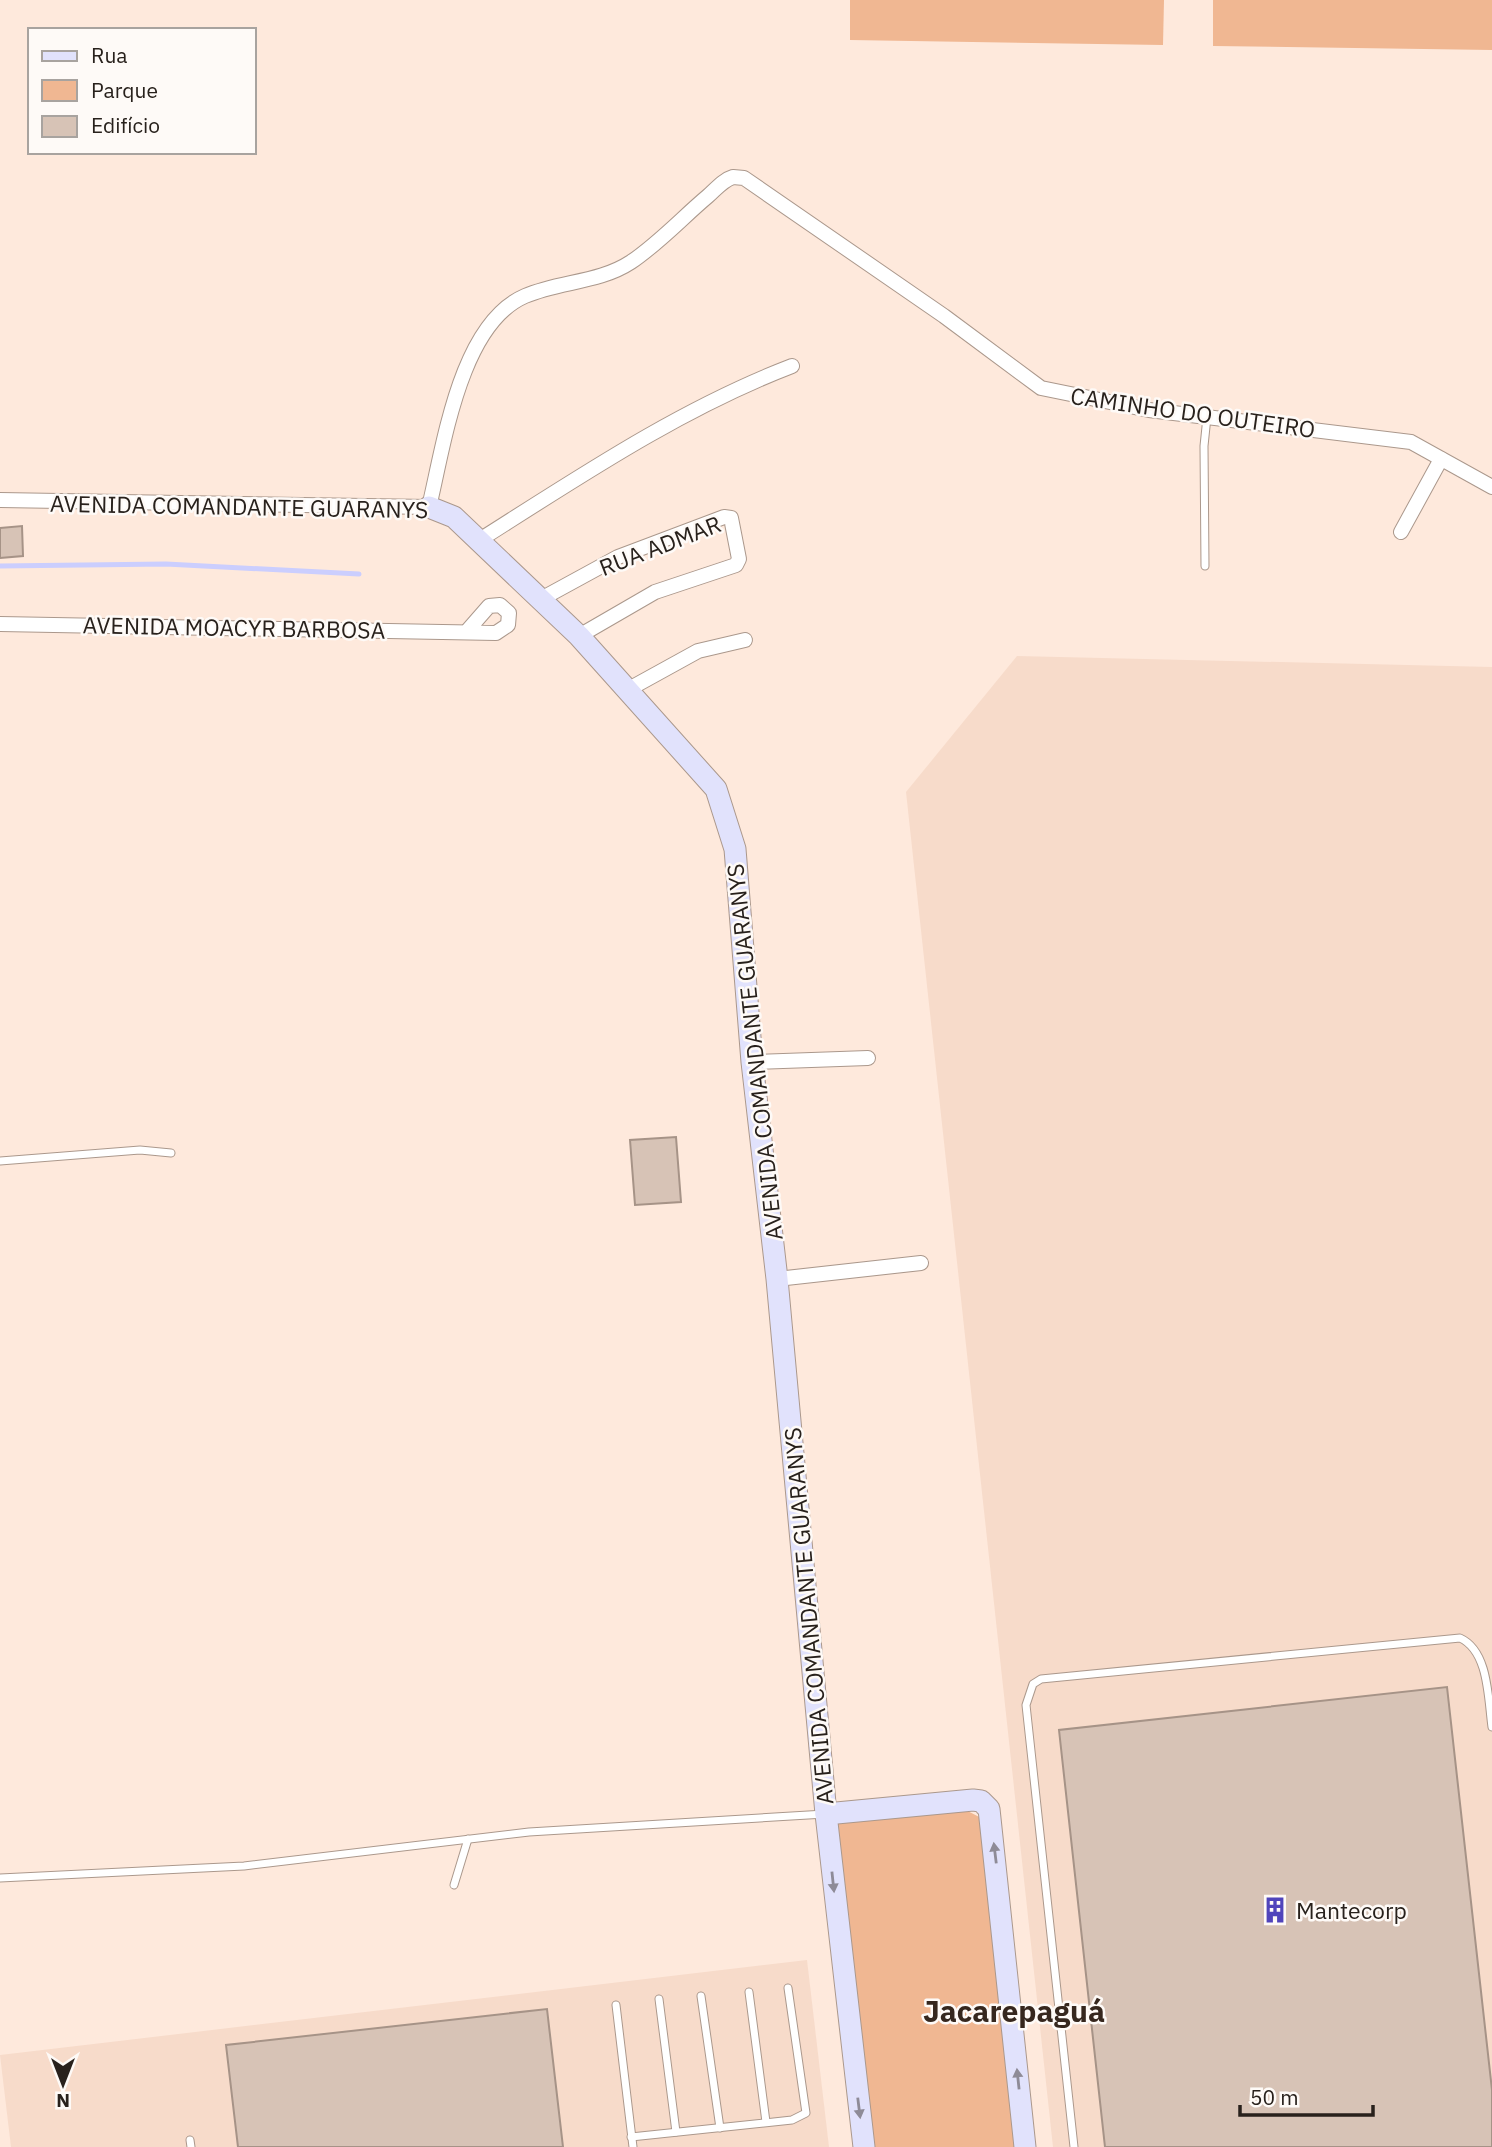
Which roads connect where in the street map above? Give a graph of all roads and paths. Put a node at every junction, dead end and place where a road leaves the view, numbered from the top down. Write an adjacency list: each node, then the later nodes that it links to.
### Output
1 (792, 366): 8 (street)
2 (1207, 416): 3 (street, CAMINHO DO OUTEIRO); 6 (street, CAMINHO DO OUTEIRO); 9 (lane)
3 (1441, 459): 4 (street, CAMINHO DO OUTEIRO); 7 (street)
4 (1492, 487)
5 (0, 500): 6 (street, AVENIDA COMANDANTE GUARANYS)
6 (429, 507): 8 (street, AVENIDA COMANDANTE GUARANYS)
7 (1401, 532)
8 (478, 541): 10 (street, AVENIDA COMANDANTE GUARANYS)
9 (1205, 566)
10 (541, 599): 13 (street, AVENIDA COMANDANTE GUARANYS); 13 (street, RUA ADMAR)
11 (0, 624): 12 (street, AVENIDA MOACYR BARBOSA)
12 (468, 630)
13 (579, 636): 15 (street, AVENIDA COMANDANTE GUARANYS)
14 (745, 640): 15 (street)
15 (629, 690): 17 (street, AVENIDA COMANDANTE GUARANYS)
16 (867, 1058): 17 (street)
17 (752, 1062): 21 (street, AVENIDA COMANDANTE GUARANYS)
18 (171, 1153): 19 (lane)
19 (0, 1161)
20 (921, 1264): 21 (street)
21 (777, 1279): 24 (street, AVENIDA COMANDANTE GUARANYS)
22 (1489, 1678): 23 (lane); 40 (lane)
23 (1492, 1727)
24 (826, 1814): 25 (lane); 38 (street, AVENIDA COMANDANTE GUARANYS, one-way to 38); 39 (street, one-way to 24)
25 (468, 1839): 26 (lane); 27 (lane)
26 (0, 1878)
27 (454, 1885)
28 (789, 1988): 33 (lane)
29 (749, 1992): 33 (lane)
30 (701, 1996): 34 (lane)
31 (659, 1999): 35 (lane)
32 (616, 2005): 36 (lane)
33 (766, 2122): 34 (lane)
34 (720, 2128): 35 (lane)
35 (676, 2132): 36 (lane)
36 (631, 2137): 37 (lane)
37 (632, 2147)
38 (864, 2147)
39 (1025, 2147)
40 (1074, 2147)

